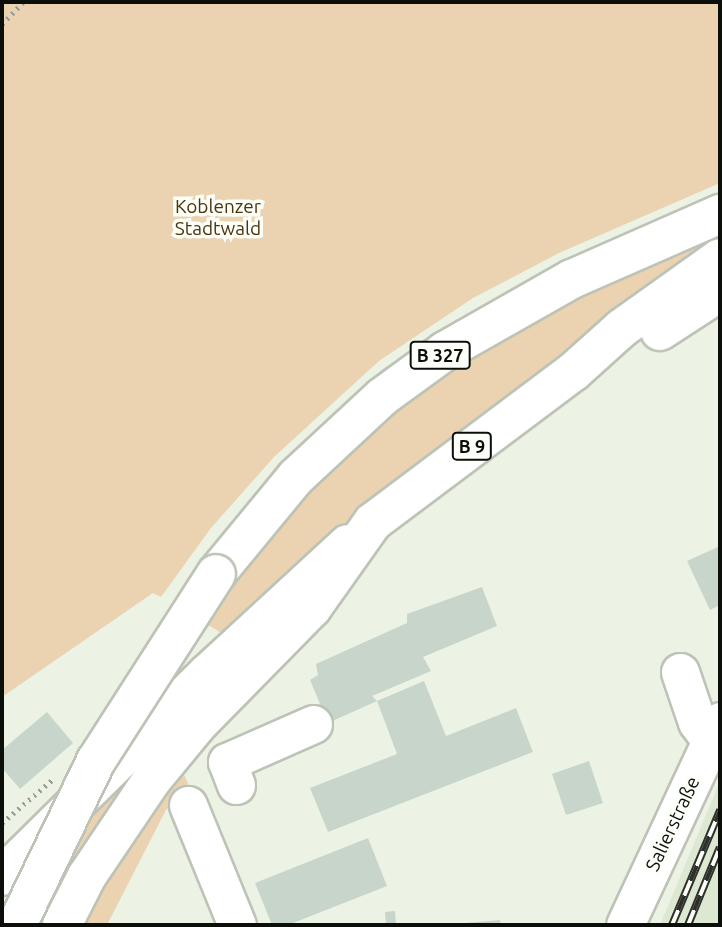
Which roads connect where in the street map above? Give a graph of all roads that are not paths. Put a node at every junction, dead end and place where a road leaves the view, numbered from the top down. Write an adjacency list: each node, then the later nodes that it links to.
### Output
1 (720, 214): 12 (main road, B 327, bridge)
2 (720, 258): 4 (main road, B 9)
3 (720, 292): 4 (main road, B 9)
4 (573, 372): 5 (main road, B 9)
5 (373, 522): 11 (main road, B 9); 13 (main road)
6 (680, 672): 8 (street)
7 (313, 724): 9 (street)
8 (716, 731): 15 (street, Salierstraße)
9 (236, 785)
10 (188, 805): 14 (street)
11 (2, 876)
12 (17, 925)
13 (62, 925)
14 (237, 925)
15 (625, 925)

